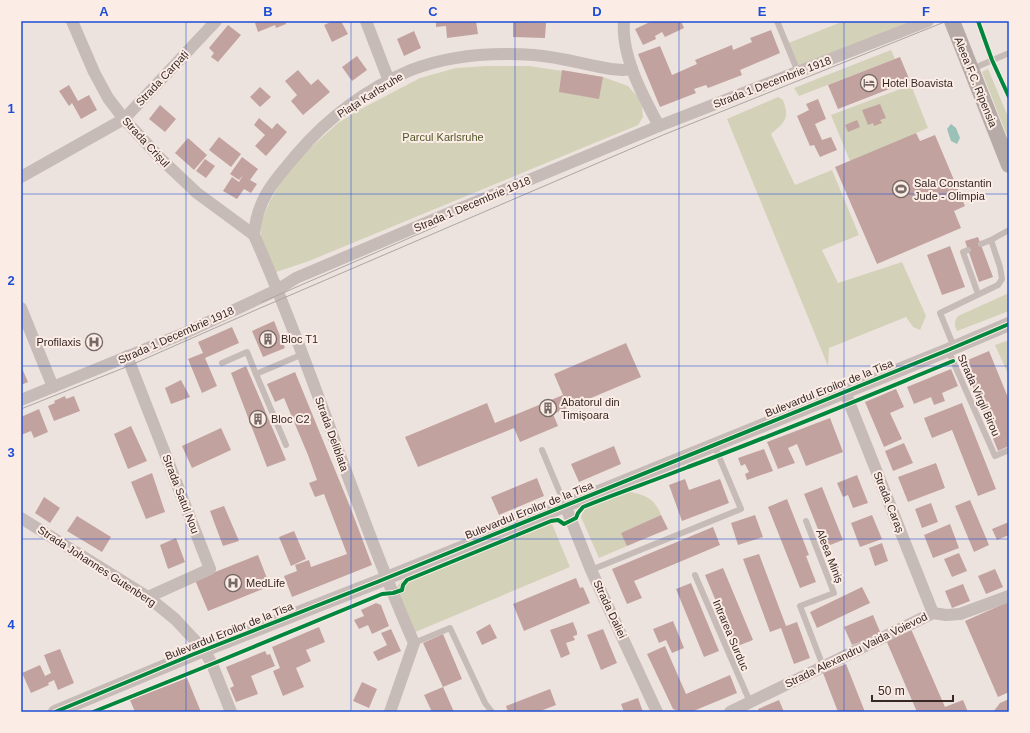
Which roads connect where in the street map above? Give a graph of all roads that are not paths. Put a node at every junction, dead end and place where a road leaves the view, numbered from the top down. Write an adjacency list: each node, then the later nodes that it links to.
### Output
1 (72, 21): 13 (street, Strada Crișul)
2 (216, 21): 13 (street, Strada Carpați)
3 (366, 21): 12 (street)
4 (777, 21): 11 (lane)
5 (928, 21): 11 (street, Strada 1 Decembrie 1918)
6 (952, 21): 10 (main road, Aleea F.C. Ripensia)
7 (626, 22): 9 (street)
8 (1009, 53): 10 (lane)
9 (632, 69): 12 (street, Piața Karlsruhe); 14 (street)
10 (971, 70): 15 (main road, Aleea F.C. Ripensia)
11 (798, 72): 14 (street, Strada 1 Decembrie 1918)
12 (389, 81): 18 (street, Piața Karlsruhe)
13 (124, 119): 16 (street, Strada Carpați); 18 (street, Strada Crișul)
14 (659, 126): 22 (street, Strada 1 Decembrie 1918)
15 (1009, 165)
16 (21, 177)
17 (1009, 230): 19 (lane)
18 (254, 235): 22 (street)
19 (991, 240): 20 (lane); 23 (lane)
20 (980, 244)
21 (968, 250): 23 (lane)
22 (276, 290): 27 (street, Strada Deliblata); 28 (street, Strada 1 Decembrie 1918)
23 (978, 294): 26 (lane)
24 (21, 308): 31 (street)
25 (1009, 324): 26 (street, Bulevardul Eroilor de la Tisa)
26 (951, 349): 32 (street, Bulevardul Eroilor de la Tisa); 37 (lane, Strada Virgil Birou)
27 (303, 354): 30 (lane); 43 (street, Strada Deliblata)
28 (128, 356): 31 (street, Strada 1 Decembrie 1918); 44 (street, Strada Satul Nou)
29 (222, 363): 30 (lane)
30 (256, 374): 34 (lane)
31 (53, 387): 33 (street, Strada 1 Decembrie 1918)
32 (845, 392): 35 (street, Bulevardul Eroilor de la Tisa); 46 (street, Strada Caraș)
33 (21, 400)
34 (286, 444)
35 (714, 445): 38 (street, Bulevardul Eroilor de la Tisa); 41 (lane)
36 (542, 450): 38 (lane)
37 (1009, 450)
38 (565, 505): 41 (street, Strada Daliei); 43 (street, Bulevardul Eroilor de la Tisa)
39 (21, 518): 44 (street, Strada Johannes Gutenberg)
40 (806, 521): 49 (lane, Aleea Miniș)
41 (592, 570): 55 (street, Strada Daliei)
42 (695, 576): 50 (lane, Intrarea Surduc)
43 (386, 578): 47 (street, Strada Deliblata); 48 (street, Bulevardul Eroilor de la Tisa)
44 (148, 596): 48 (street, Strada Johannes Gutenberg)
45 (1009, 596): 46 (street, Strada Alexandru Vaida Voievod)
46 (933, 613): 49 (street, Strada Alexandru Vaida Voievod)
47 (414, 643): 53 (street); 54 (lane)
48 (204, 650): 51 (street, Bulevardul Eroilor de la Tisa); 52 (street, Strada Johannes Gutenberg)
49 (823, 666): 50 (street, Strada Alexandru Vaida Voievod)
50 (750, 702): 56 (street, Strada Alexandru Vaida Voievod)
51 (55, 712)
52 (231, 712)
53 (390, 712)
54 (492, 712)
55 (657, 712)
56 (730, 712)

